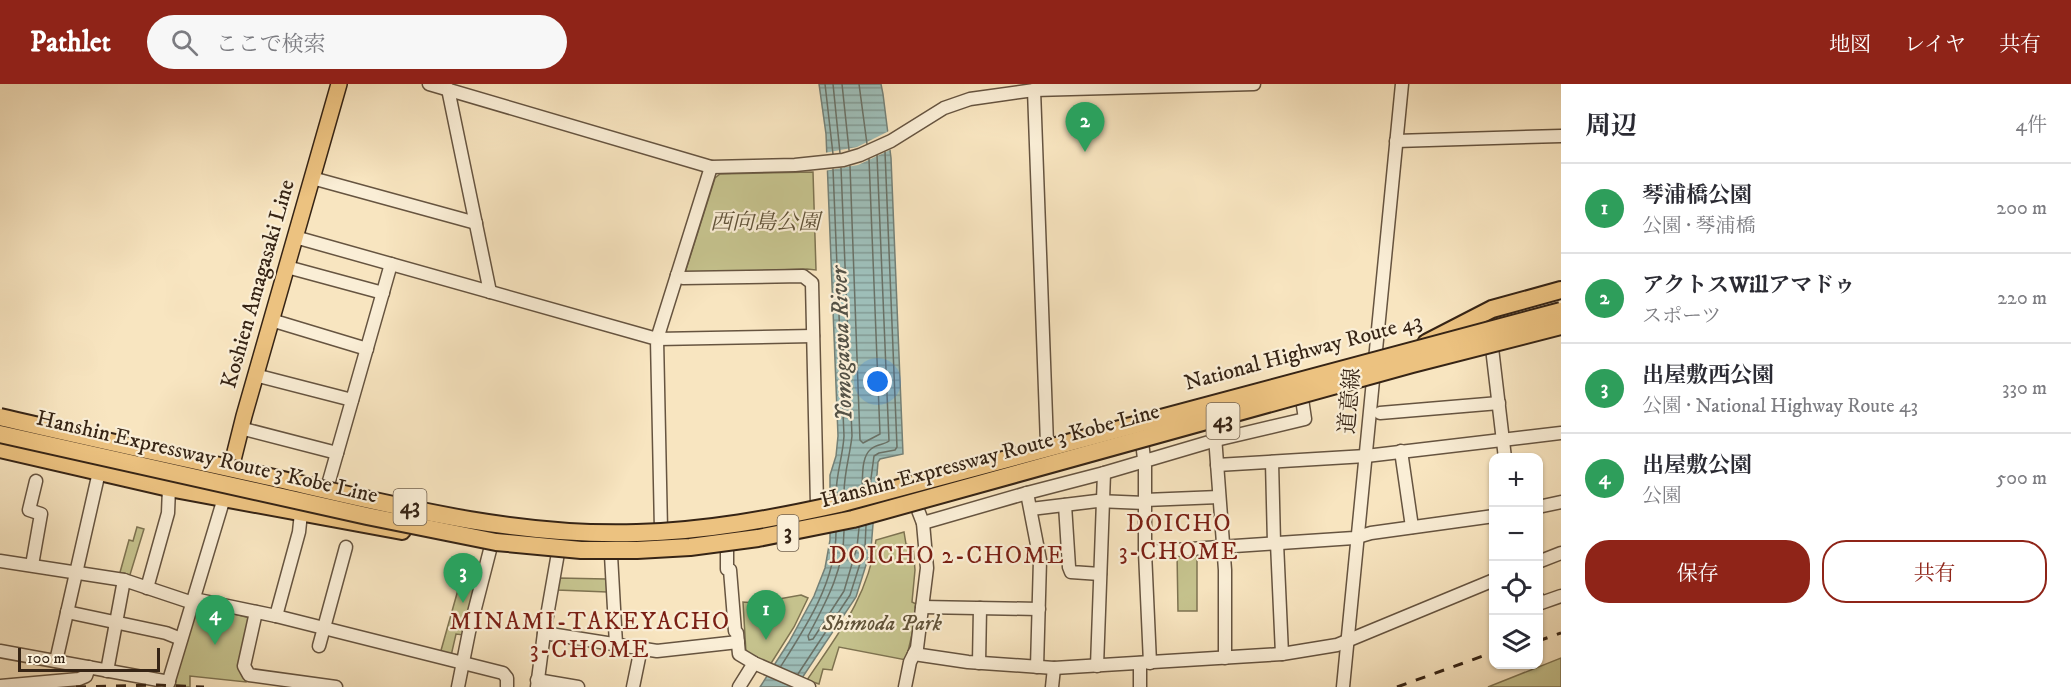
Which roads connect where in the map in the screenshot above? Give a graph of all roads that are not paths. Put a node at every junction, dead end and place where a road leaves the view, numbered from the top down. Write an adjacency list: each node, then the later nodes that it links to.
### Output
1 (339, 84): 10 (main road, Koshien Amagasaki Line)
2 (429, 84): 5 (street)
3 (1254, 84): 6 (street)
4 (1402, 84): 8 (street, 道意線)
5 (448, 89): 9 (street); 11 (street)
6 (1034, 90): 9 (street); 42 (street)
7 (1561, 136): 8 (street)
8 (1396, 141): 29 (street, 道意線)
9 (711, 167): 15 (street)
10 (312, 178): 11 (street); 12 (main road, Koshien Amagasaki Line)
11 (476, 223): 18 (street)
12 (295, 237): 13 (street); 14 (main road, Koshien Amagasaki Line)
13 (391, 264): 17 (street); 18 (street)
14 (286, 267): 17 (street); 22 (main road, Koshien Amagasaki Line)
15 (677, 275): 24 (street); 25 (street)
16 (1561, 280): 20 (highway)
17 (383, 292): 28 (street)
18 (490, 292): 25 (street)
19 (1554, 292): 20 (highway)
20 (1492, 309): 26 (highway)
21 (1561, 309): 26 (highway, National Highway Route 43 / 43); 35 (highway, Hanshin Expressway Route 3 Kobe Line / 3, bridge)
22 (271, 320): 28 (street); 30 (main road, Koshien Amagasaki Line)
23 (1561, 328): 27 (highway, National Highway Route 43 / 43); 39 (highway, Hanshin Expressway Route 3 Kobe Line / 3, bridge)
24 (813, 336): 25 (street); 63 (street)
25 (657, 339): 72 (street)
26 (1426, 342): 29 (highway, National Highway Route 43 / 43)
27 (1492, 348): 31 (highway, National Highway Route 43 / 43); 33 (street)
28 (367, 349): 32 (street)
29 (1375, 356): 31 (street, 道意線); 42 (highway, National Highway Route 43 / 43)
30 (255, 375): 32 (street); 36 (main road, Koshien Amagasaki Line)
31 (1374, 380): 37 (highway, National Highway Route 43 / 43); 47 (street, 道意線)
32 (352, 400): 45 (street)
33 (1499, 402): 34 (street); 40 (street)
34 (1380, 413)
35 (0, 416): 51 (highway, National Highway Route 43 / 43)
36 (240, 428): 45 (street); 51 (main road, Koshien Amagasaki Line)
37 (1215, 432): 41 (highway, National Highway Route 43 / 43); 48 (street); 50 (street)
38 (1561, 433): 40 (street)
39 (0, 434)
40 (1503, 439): 44 (street); 46 (street)
41 (1142, 442): 48 (street); 64 (highway, National Highway Route 43 / 43)
42 (1047, 444): 63 (highway, National Highway Route 43 / 43)
43 (0, 449): 52 (highway, National Highway Route 43 / 43)
44 (1401, 451): 47 (street); 71 (street)
45 (337, 453): 56 (street)
46 (1504, 453)
47 (1366, 456): 49 (street); 73 (street, 道意線)
48 (1144, 461): 53 (street); 60 (street)
49 (1272, 462): 50 (street); 74 (street)
50 (1218, 465): 58 (street)
51 (231, 467): 56 (highway, National Highway Route 43 / 43); 59 (main road, Koshien Amagasaki Line)
52 (99, 472): 55 (highway, National Highway Route 43 / 43); 86 (street)
53 (1104, 473): 57 (street); 62 (street)
54 (36, 481): 85 (street)
55 (170, 488): 59 (highway, National Highway Route 43 / 43); 90 (street)
56 (327, 488): 72 (highway, National Highway Route 43 / 43)
57 (1027, 493): 67 (street); 70 (street)
58 (1219, 497): 60 (street); 76 (street)
59 (224, 498): 68 (highway, National Highway Route 43 / 43); 92 (street)
60 (1145, 501): 62 (street); 79 (street)
61 (1561, 502): 66 (street)
62 (1103, 503): 65 (street); 87 (street)
63 (821, 504): 72 (highway, National Highway Route 43 / 43)
64 (916, 505): 70 (street); 78 (highway, National Highway Route 43 / 43, bridge)
65 (1065, 505): 67 (street); 87 (street)
66 (1543, 506)
67 (1031, 509): 96 (street)
68 (301, 513): 75 (highway, National Highway Route 43 / 43); 99 (street)
69 (1489, 517): 71 (street)
70 (923, 523): 94 (street)
71 (1412, 527): 73 (street)
72 (661, 530)
73 (1358, 535): 74 (street); 104 (street, 道意線)
74 (1276, 543): 76 (street); 111 (street)
75 (491, 546): 80 (highway, National Highway Route 43 / 43); 114 (street)
76 (1223, 546): 79 (street); 112 (street)
77 (346, 547): 101 (street)
78 (727, 548): 82 (highway, National Highway Route 43 / 43); 105 (street)
79 (1145, 552): 117 (street)
80 (558, 553): 82 (highway, National Highway Route 43 / 43); 102 (street)
81 (1561, 554): 84 (street)
82 (611, 555): 106 (street)
83 (0, 561): 85 (street)
84 (1542, 561)
85 (32, 565): 86 (street)
86 (75, 573): 88 (street); 97 (street)
87 (1100, 574): 118 (street)
88 (124, 580): 90 (street); 100 (street)
89 (1489, 582): 104 (street)
90 (147, 588): 92 (street)
91 (1561, 596): 93 (street)
92 (193, 601): 98 (street); 103 (street)
93 (1543, 602)
94 (922, 607): 95 (street); 110 (street)
95 (980, 608): 96 (street); 116 (street)
96 (1039, 609): 119 (street)
97 (67, 612): 100 (street); 113 (street)
98 (256, 612): 99 (street); 127 (street)
99 (276, 616): 101 (street)
100 (116, 622): 103 (street); 122 (street)
101 (325, 629): 107 (street); 114 (street)
102 (544, 633): 106 (street); 123 (street)
103 (181, 639): 124 (street)
104 (1347, 641): 111 (street); 136 (street, 道意線)
105 (738, 642): 108 (street); 115 (street)
106 (616, 644): 108 (street)
107 (319, 646)
108 (642, 648): 131 (street)
109 (0, 651): 113 (street)
110 (914, 654): 116 (street); 133 (street)
111 (1282, 654): 112 (street)
112 (1225, 658): 117 (street)
113 (56, 661): 120 (street)
114 (463, 663): 128 (street); 129 (street)
115 (754, 663): 125 (street); 132 (street)
116 (979, 663): 119 (street)
117 (1145, 663): 118 (street); 135 (street)
118 (1097, 666): 121 (street)
119 (1037, 667): 121 (street)
120 (89, 668): 122 (street); 126 (street)
121 (1054, 668): 134 (street)
122 (107, 671): 124 (street)
123 (537, 683): 130 (street)
124 (168, 684)
125 (805, 685)
126 (0, 686)
127 (336, 687)
128 (458, 687)
129 (507, 687)
130 (578, 687)
131 (633, 687)
132 (739, 687)
133 (905, 687)
134 (1052, 687)
135 (1140, 687)
136 (1343, 687)

